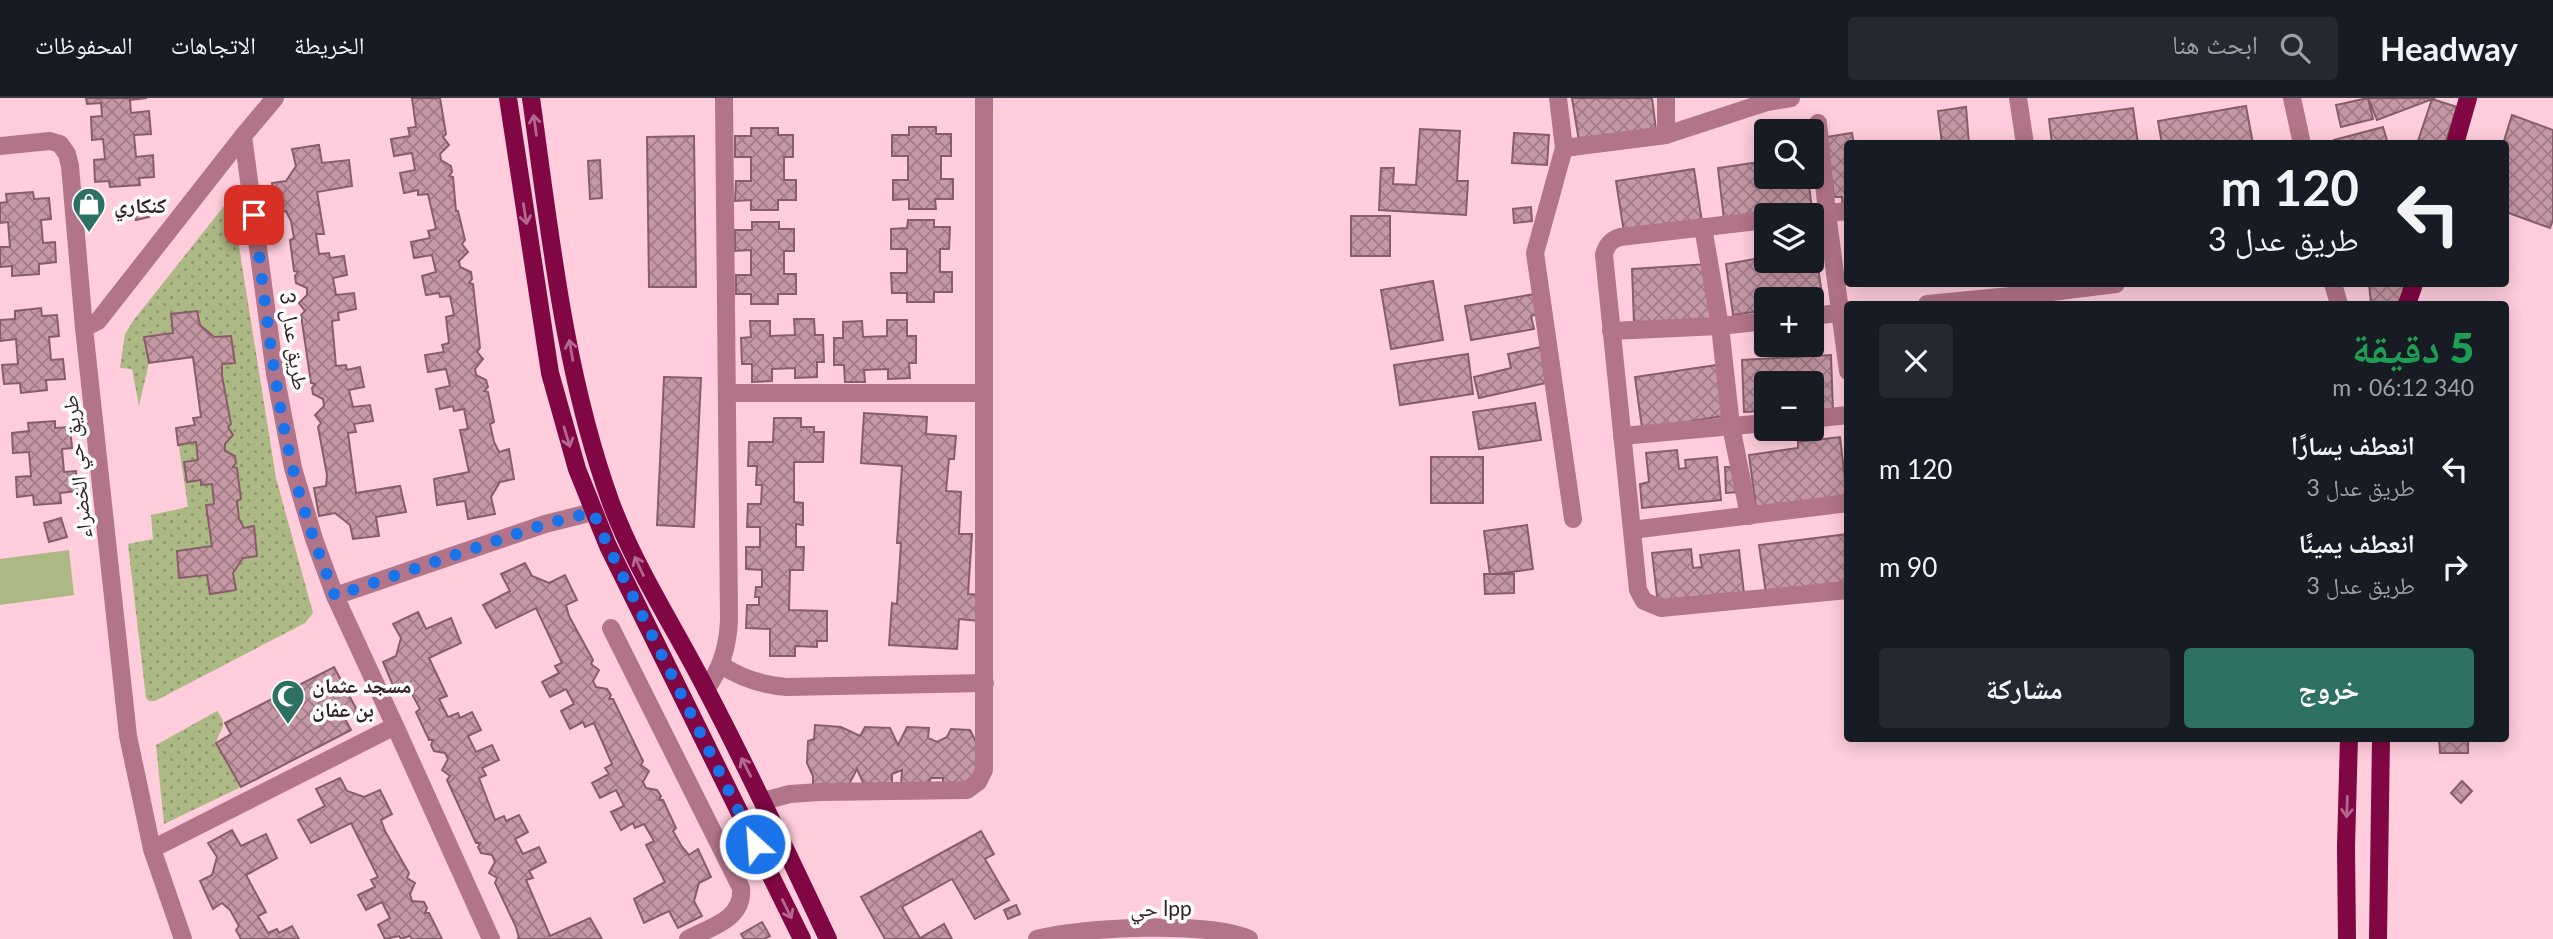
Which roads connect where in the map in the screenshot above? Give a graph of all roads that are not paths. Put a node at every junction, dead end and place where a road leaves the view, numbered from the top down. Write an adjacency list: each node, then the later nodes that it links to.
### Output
1 (275, 98): 14 (street)
2 (508, 98): 43 (main road, one-way to 43)
3 (531, 98): 52 (main road, one-way to 3)
4 (724, 98): 35 (street)
5 (984, 98): 36 (street)
6 (1558, 98): 19 (street)
7 (1666, 98): 13 (street)
8 (1791, 98): 12 (street)
9 (2018, 98): 15 (street)
10 (2292, 98): 16 (street)
11 (2468, 98): 17 (main road)
12 (1767, 100): 13 (street)
13 (1666, 135): 19 (street)
14 (243, 136): 33 (street); 48 (street, طريق عدل 3)
15 (2024, 140)
16 (2301, 140)
17 (2456, 140)
18 (0, 146): 33 (street, طريق حي الخضراء)
19 (1564, 148): 45 (street)
20 (1824, 183): 23 (street)
21 (1844, 211): 23 (street)
22 (1824, 213): 23 (street)
23 (1827, 213): 29 (street)
24 (1754, 221): 25 (street)
25 (1703, 227): 32 (street); 34 (street)
26 (2095, 287): 27 (street)
27 (2052, 293): 28 (street)
28 (1961, 301)
29 (1844, 312): 30 (street)
30 (1824, 314)
31 (1754, 322): 32 (street)
32 (1720, 326): 34 (street); 40 (street)
33 (84, 328): 57 (street, طريق حي الخضراء)
34 (1611, 331): 41 (street)
35 (728, 393): 36 (street); 50 (street)
36 (984, 393): 51 (street)
37 (1844, 415): 38 (street)
38 (1824, 418)
39 (1754, 424): 40 (street)
40 (1731, 426): 41 (street); 44 (street)
41 (1622, 436): 46 (street)
42 (1844, 504): 44 (street)
43 (593, 512): 48 (street); 62 (main road, one-way to 62)
44 (1749, 516): 46 (street)
45 (1573, 519)
46 (1632, 530): 47 (street)
47 (1844, 590)
48 (335, 596): 53 (street, طريق عدل 3)
49 (611, 628): 61 (street)
50 (720, 665): 51 (street); 52 (street)
51 (985, 683): 56 (street)
52 (706, 689): 56 (main road, one-way to 52)
53 (395, 726): 57 (street); 60 (street)
54 (2349, 742): 66 (main road, one-way to 66)
55 (2381, 742): 67 (main road)
56 (763, 801): 63 (main road)
57 (152, 849): 59 (street, طريق حي الخضراء)
58 (1073, 935): 64 (street, حي lpp); 65 (street, حي lpp)
59 (183, 939)
60 (491, 939)
61 (688, 939)
62 (802, 939)
63 (828, 939)
64 (1037, 939)
65 (1249, 939)
66 (2347, 939)
67 (2378, 939)

